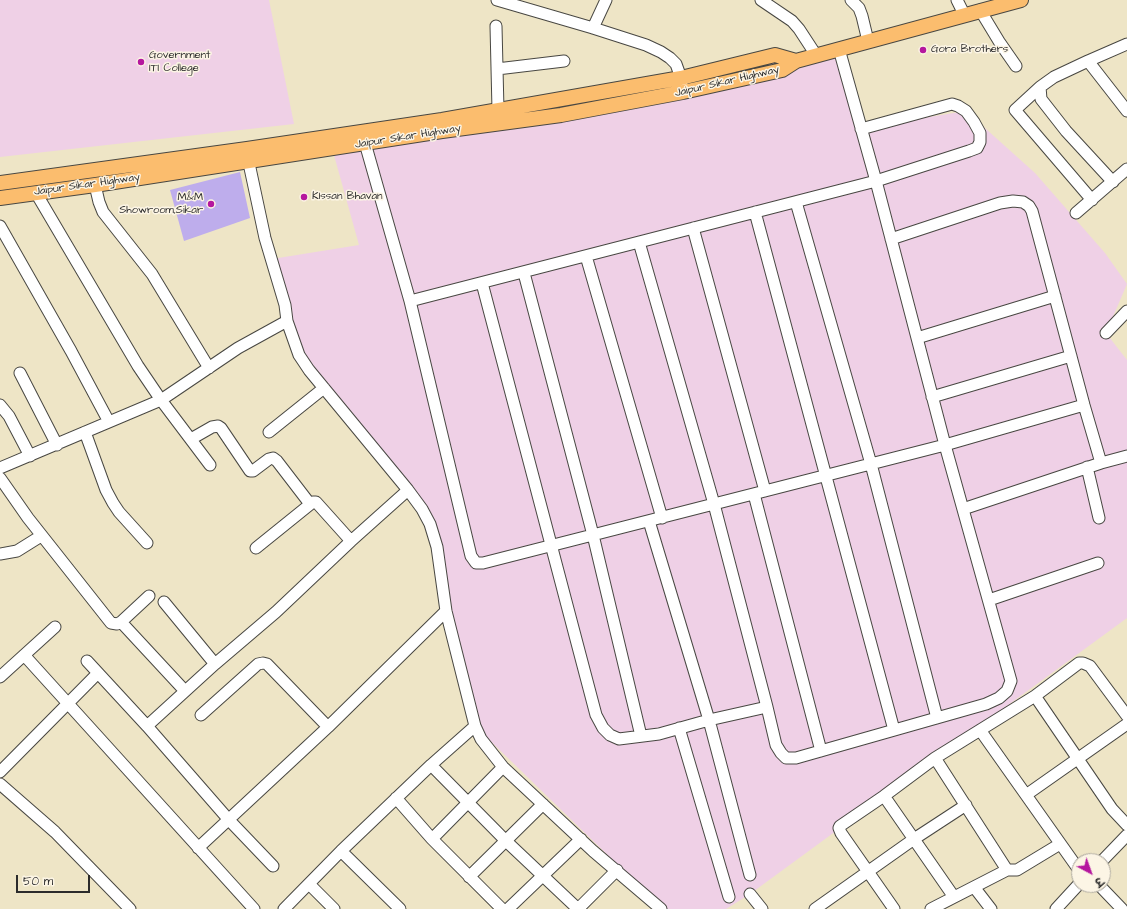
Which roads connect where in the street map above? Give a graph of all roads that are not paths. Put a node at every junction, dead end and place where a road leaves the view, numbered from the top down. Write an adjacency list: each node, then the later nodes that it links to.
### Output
1 (497, 0): 7 (street)
2 (606, 0): 11 (street)
3 (761, 0): 15 (street)
4 (851, 0): 12 (street)
5 (957, 0): 9 (street)
6 (1021, 0): 8 (main road)
7 (530, 5): 11 (street)
8 (980, 10): 9 (main road); 18 (street)
9 (964, 14): 12 (main road)
10 (496, 26): 19 (street)
11 (593, 28): 20 (street)
12 (868, 41): 14 (main road)
13 (1127, 44): 17 (street)
14 (839, 49): 15 (main road); 24 (street)
15 (816, 55): 20 (main road, Jaipur Sikar Highway)
16 (564, 61): 19 (street)
17 (1088, 61): 21 (street); 23 (street)
18 (1016, 66)
19 (497, 69): 22 (street)
20 (682, 85): 22 (main road, Jaipur Sikar Highway); 25 (main road, Jaipur Sikar Highway)
21 (1040, 87): 29 (street); 34 (street)
22 (498, 110): 25 (main road, Jaipur Sikar Highway)
23 (1127, 111)
24 (861, 128): 28 (street); 28 (street)
25 (365, 137): 26 (main road, Jaipur Sikar Highway); 46 (street)
26 (248, 155): 30 (main road, Jaipur Sikar Highway); 31 (main road, Jaipur Sikar Highway); 48 (street)
27 (1127, 169): 29 (street)
28 (876, 181): 35 (street); 40 (street)
29 (1113, 182): 34 (street)
30 (0, 183)
31 (95, 185): 32 (main road, Jaipur Sikar Highway); 52 (street)
32 (36, 193): 33 (main road, Jaipur Sikar Highway); 56 (street)
33 (0, 198)
34 (1092, 200): 37 (street)
35 (796, 202): 36 (street); 68 (street)
36 (755, 212): 39 (street); 72 (street)
37 (1076, 213)
38 (0, 226): 59 (street)
39 (693, 228): 41 (street); 75 (street)
40 (891, 239): 45 (street); 50 (street)
41 (640, 242): 42 (street); 78 (street)
42 (586, 256): 43 (street); 80 (street)
43 (524, 272): 44 (street); 83 (street)
44 (482, 283): 46 (street); 87 (street)
45 (1055, 296): 50 (street); 51 (street)
46 (410, 301): 87 (street)
47 (1126, 315): 49 (street)
48 (287, 321): 52 (street); 54 (street)
49 (1106, 333)
50 (917, 338): 55 (street)
51 (1071, 356): 55 (street); 58 (street)
52 (208, 368): 56 (street)
53 (20, 373): 63 (street)
54 (324, 388): 61 (street); 74 (street)
55 (932, 397): 64 (street)
56 (161, 400): 59 (street); 62 (street)
57 (0, 405): 65 (street)
58 (1084, 405): 64 (street); 67 (street)
59 (108, 422): 60 (street)
60 (85, 432): 63 (street); 86 (street)
61 (269, 432)
62 (190, 440): 69 (street); 77 (street)
63 (57, 445): 65 (street)
64 (945, 445): 68 (street); 79 (street)
65 (30, 456): 71 (street)
66 (1127, 456): 67 (street)
67 (1101, 462): 70 (street)
68 (871, 464): 72 (street); 108 (street)
69 (210, 465)
70 (1087, 467): 79 (street); 81 (street)
71 (0, 468)
72 (825, 476): 75 (street); 115 (street)
73 (0, 478): 84 (street)
74 (408, 490): 85 (street); 94 (street)
75 (765, 491): 76 (street)
76 (754, 494): 78 (street); 118 (street)
77 (310, 504): 85 (street); 88 (street)
78 (714, 504): 80 (street); 105 (street)
79 (963, 509): 92 (street)
80 (662, 518): 82 (street)
81 (1099, 518)
82 (649, 521): 83 (street); 109 (street)
83 (593, 535): 87 (street); 117 (street)
84 (41, 536): 89 (street); 95 (street)
85 (351, 541): 99 (street)
86 (147, 543)
87 (551, 546): 117 (street)
88 (256, 548)
89 (0, 554)
90 (1098, 563): 92 (street)
91 (149, 596): 95 (street)
92 (989, 600): 108 (street)
93 (164, 602): 99 (street)
94 (446, 611): 112 (street); 113 (street)
95 (121, 622): 102 (street)
96 (55, 628): 97 (street)
97 (24, 655): 101 (street); 104 (street)
98 (86, 661): 100 (street)
99 (215, 664): 102 (street)
100 (98, 673): 104 (street); 111 (street)
101 (0, 677)
102 (185, 691): 111 (street)
103 (1035, 696): 107 (street); 116 (street); 120 (street)
104 (68, 703): 123 (street); 139 (street)
105 (768, 707): 109 (street); 118 (street)
106 (201, 715): 113 (street)
107 (1127, 716)
108 (937, 718): 115 (street)
109 (709, 720): 114 (street); 147 (street)
110 (1127, 724): 120 (street)
111 (147, 726): 131 (street)
112 (475, 726): 121 (street); 122 (street)
113 (328, 727): 131 (street)
114 (679, 728): 117 (street); 155 (street)
115 (894, 730): 118 (street)
116 (980, 730): 119 (street); 125 (street)
117 (641, 736)
118 (821, 751)
119 (935, 758): 126 (street); 130 (street)
120 (1079, 759): 125 (street); 132 (street)
121 (431, 765): 127 (street); 128 (street)
122 (503, 767): 128 (street); 129 (street)
123 (0, 772)
124 (0, 784): 159 (street)
125 (1026, 795): 138 (street)
126 (884, 796): 134 (street); 146 (street)
127 (396, 798): 135 (street); 140 (street)
128 (468, 803): 135 (street); 137 (street)
129 (543, 804): 133 (street); 137 (street)
130 (966, 805): 134 (street); 145 (street)
131 (229, 820): 139 (street); 143 (street)
132 (1127, 825)
133 (581, 839): 144 (street); 148 (street)
134 (914, 839): 146 (street); 156 (street)
135 (432, 840): 149 (street)
136 (1125, 840): 141 (street)
137 (506, 841): 148 (street); 149 (street)
138 (1060, 844): 142 (street); 145 (street)
139 (198, 848): 160 (street)
140 (340, 851): 150 (street); 157 (street)
141 (1111, 853)
142 (1071, 859)
143 (273, 866)
144 (617, 870): 158 (street); 165 (street)
145 (1007, 870): 151 (street)
146 (868, 871): 167 (street); 168 (street)
147 (750, 875)
148 (543, 876): 164 (street); 165 (street)
149 (469, 877): 163 (street)
150 (308, 884): 161 (street); 162 (street)
151 (974, 886): 156 (street); 170 (street)
152 (1071, 893): 171 (street)
153 (1107, 893): 172 (street)
154 (750, 894): 166 (street)
155 (729, 897)
156 (954, 897): 169 (street)
157 (396, 908)
158 (658, 908)
159 (130, 909)
160 (254, 909)
161 (284, 909)
162 (334, 909)
163 (502, 909)
164 (508, 909)
165 (578, 909)
166 (762, 909)
167 (815, 909)
168 (894, 909)
169 (931, 909)
170 (991, 909)
171 (1056, 909)
172 (1122, 909)

